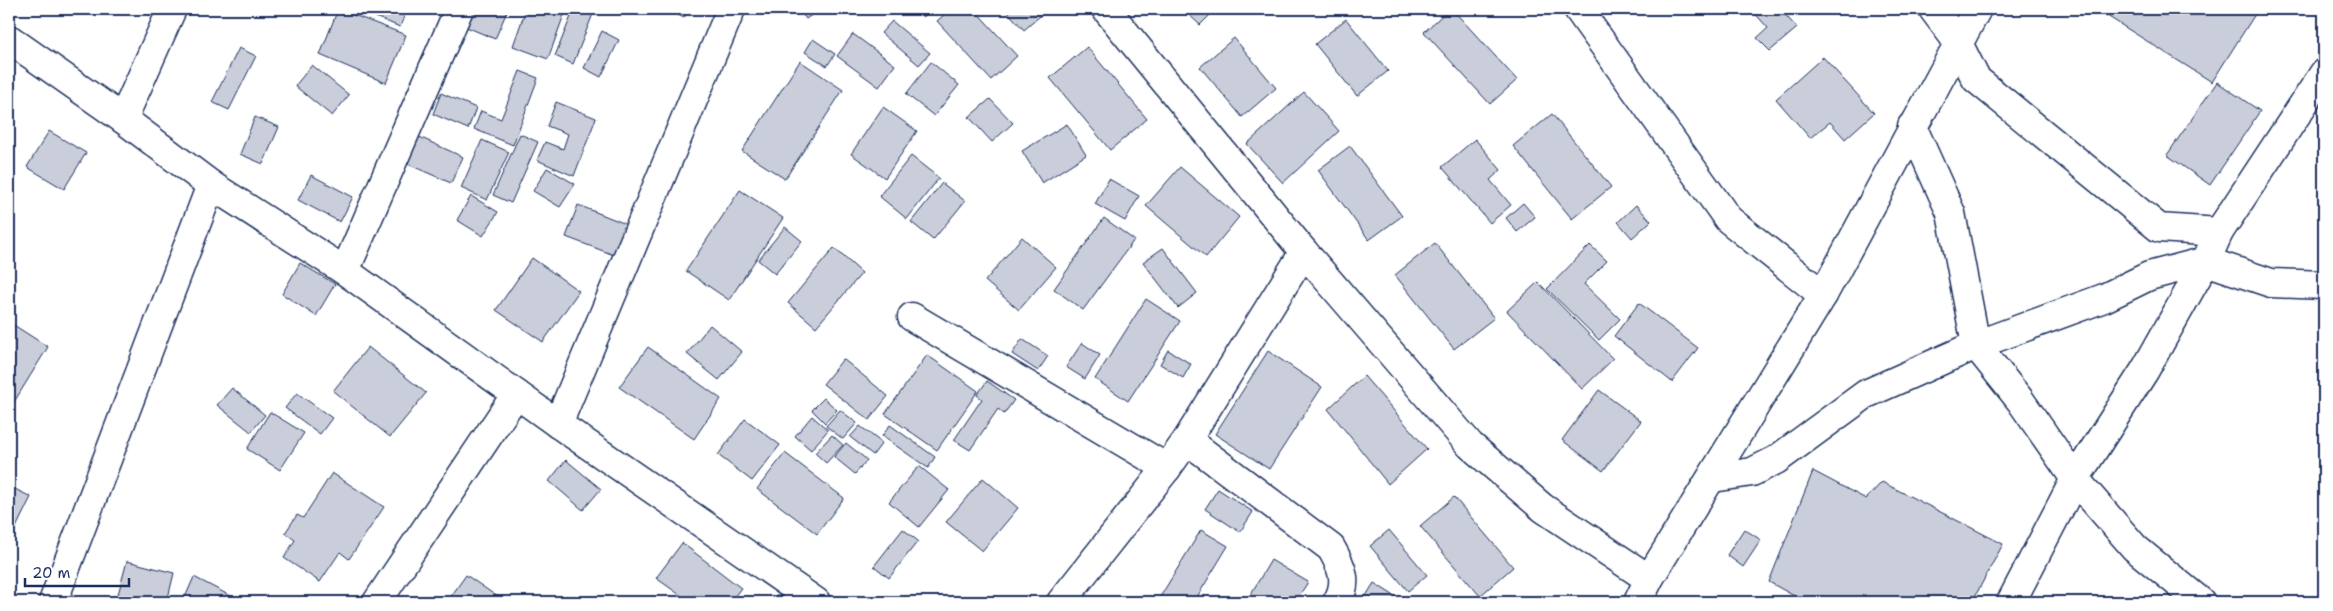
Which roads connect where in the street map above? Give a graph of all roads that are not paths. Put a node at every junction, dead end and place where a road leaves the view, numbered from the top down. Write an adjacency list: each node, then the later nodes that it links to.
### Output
1 (172, 9): 11 (street)
2 (459, 9): 17 (street)
3 (731, 9): 23 (street)
4 (1106, 9): 15 (street)
5 (1578, 9): 19 (street)
6 (1933, 9): 9 (street)
7 (1977, 9): 9 (street)
8 (9, 39): 11 (street)
9 (1958, 41): 12 (street); 14 (street)
10 (2324, 73): 14 (street)
11 (123, 119): 13 (street)
12 (1912, 126): 19 (street); 21 (street)
13 (212, 186): 17 (street); 29 (street)
14 (2218, 232): 16 (street)
15 (1304, 252): 24 (street); 28 (street)
16 (2206, 261): 18 (street); 21 (street); 27 (street)
17 (345, 271): 22 (street)
18 (2324, 285)
19 (1823, 295): 26 (street)
20 (912, 317): 25 (street)
21 (1976, 345): 26 (street); 27 (street)
22 (516, 394): 23 (street); 30 (street)
23 (558, 424): 31 (street)
24 (1187, 440): 25 (street); 33 (street)
25 (1167, 468): 32 (street)
26 (1713, 478): 28 (street)
27 (2075, 479): 34 (street); 35 (street)
28 (1644, 591)
29 (53, 602)
30 (377, 602)
31 (816, 602)
32 (1061, 602)
33 (1338, 602)
34 (2011, 602)
35 (2201, 602)

